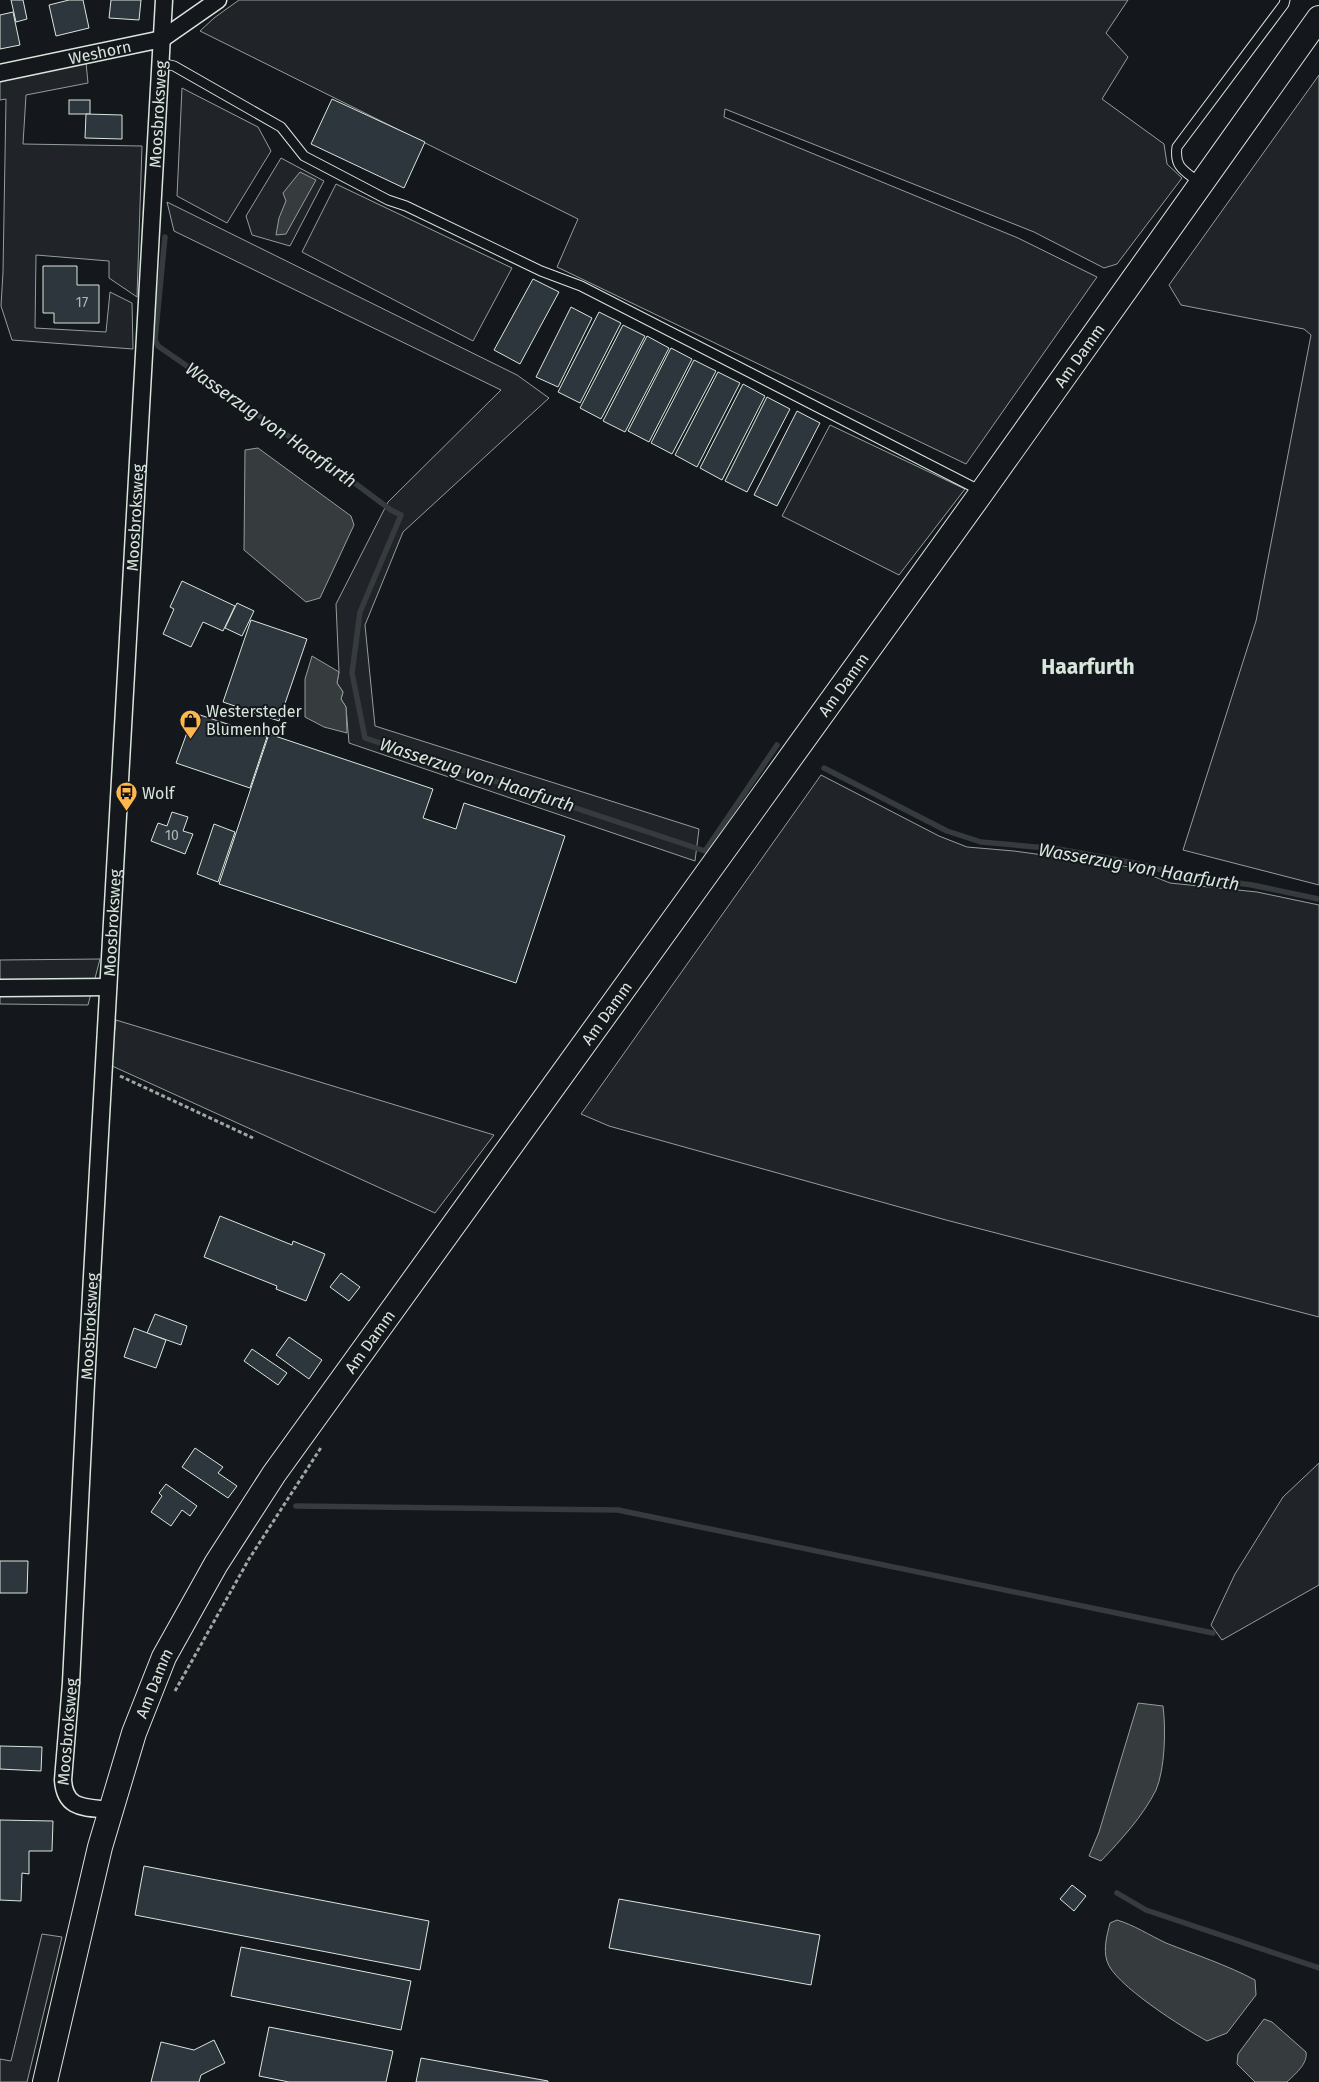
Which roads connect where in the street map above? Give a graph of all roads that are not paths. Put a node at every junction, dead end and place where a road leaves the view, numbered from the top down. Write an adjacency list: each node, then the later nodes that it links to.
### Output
1 (164, 0): 5 (street, Moosbroksweg)
2 (218, 0): 5 (street, Weshorn)
3 (1284, 0): 8 (lane)
4 (1319, 18): 8 (main road, Am Damm)
5 (162, 39): 6 (street, Moosbroksweg); 7 (street, Weshorn)
6 (161, 63): 9 (lane); 10 (street, Moosbroksweg)
7 (0, 73)
8 (1200, 183): 9 (main road, Am Damm)
9 (982, 492): 12 (main road, Am Damm)
10 (108, 987): 11 (street); 12 (street, Moosbroksweg)
11 (0, 988)
12 (110, 1810): 13 (main road, Am Damm)
13 (44, 2082)

